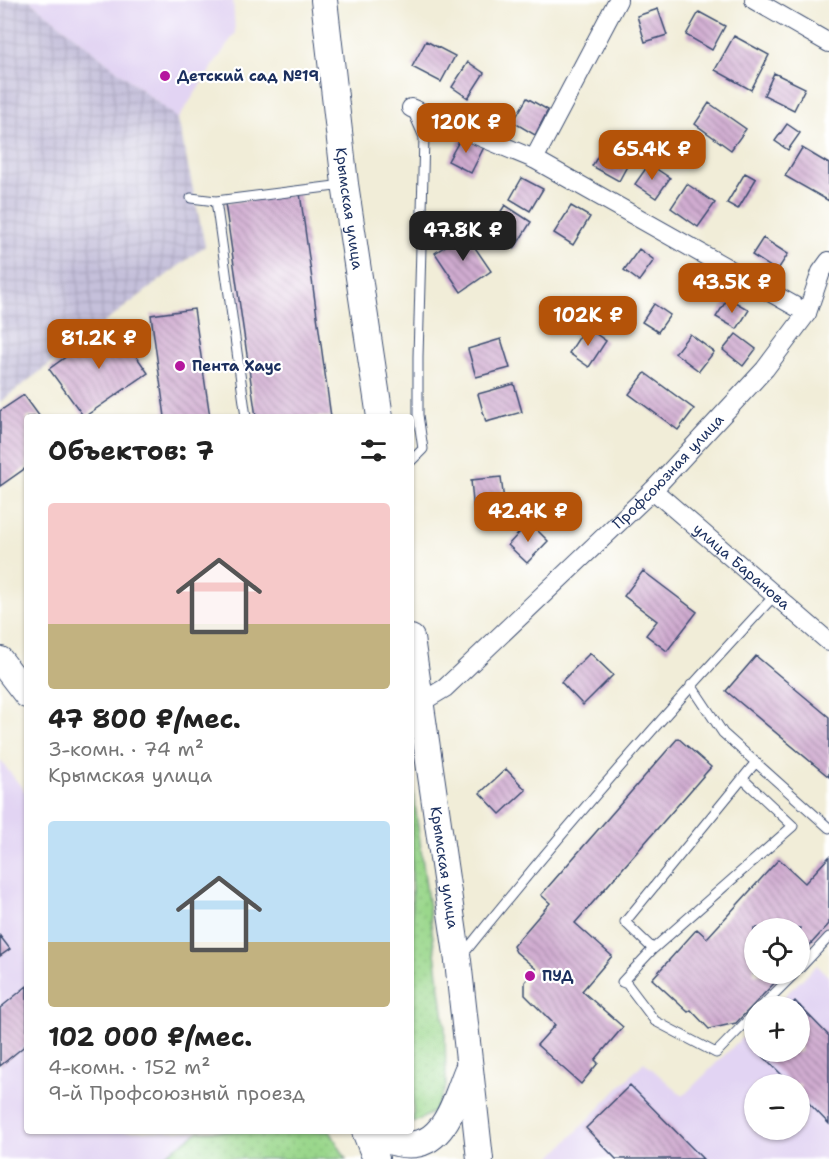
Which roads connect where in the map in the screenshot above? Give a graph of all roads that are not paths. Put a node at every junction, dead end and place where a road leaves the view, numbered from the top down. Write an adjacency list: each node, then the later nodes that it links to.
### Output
1 (324, 0): 7 (main road, Крымская улица)
2 (618, 0): 6 (street)
3 (754, 0): 4 (street)
4 (829, 43)
5 (411, 108): 6 (street); 14 (lane)
6 (534, 159): 11 (street)
7 (345, 184): 9 (lane); 13 (main road, Крымская улица)
8 (191, 198): 9 (lane)
9 (216, 201): 12 (lane)
10 (829, 261): 11 (street, Профсоюзная улица)
11 (807, 314): 15 (street, Профсоюзная улица)
12 (246, 414)
13 (380, 414)
14 (414, 458)
15 (653, 490): 16 (street, улица Баранова); 22 (street, Профсоюзная улица)
16 (774, 595): 17 (street, улица Баранова); 20 (lane)
17 (829, 642)
18 (0, 660): 21 (main road)
19 (414, 660): 22 (main road, Крымская улица)
20 (691, 686): 23 (lane); 29 (lane)
21 (24, 691)
22 (420, 703): 29 (main road, Крымская улица)
23 (756, 762): 24 (lane); 25 (lane)
24 (743, 779): 27 (lane); 27 (lane)
25 (829, 828)
26 (829, 937): 28 (lane)
27 (653, 949): 32 (lane)
28 (810, 957)
29 (458, 961): 33 (main road, Крымская улица)
30 (784, 984): 31 (lane)
31 (772, 996)
32 (744, 1024)
33 (468, 1066): 36 (main road); 39 (main road, Крымская улица); 40 (main road)
34 (366, 1134): 37 (main road)
35 (367, 1134): 38 (main road)
36 (371, 1134)
37 (376, 1159)
38 (387, 1159)
39 (465, 1159)
40 (480, 1159)

